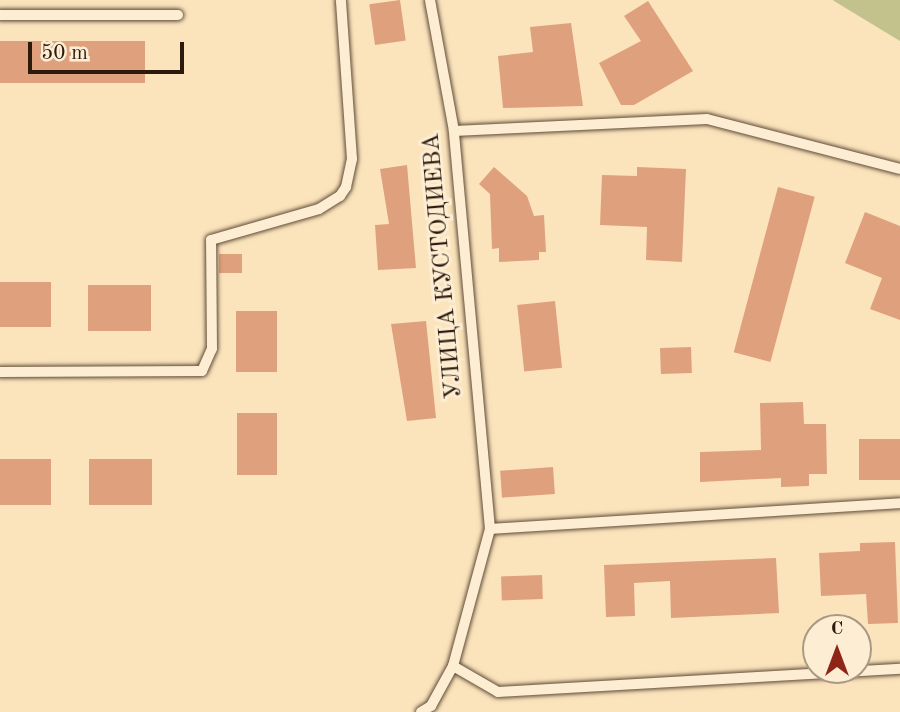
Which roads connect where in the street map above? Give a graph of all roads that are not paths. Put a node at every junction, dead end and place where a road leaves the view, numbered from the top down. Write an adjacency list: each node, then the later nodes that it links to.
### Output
1 (341, 0): 7 (lane)
2 (430, 0): 5 (lane, УЛИЦА КУСТОДИЕВА)
3 (0, 15): 4 (lane)
4 (178, 15)
5 (454, 131): 6 (lane); 9 (lane, УЛИЦА КУСТОДИЕВА)
6 (900, 169)
7 (0, 372)
8 (900, 503): 9 (lane)
9 (490, 529): 10 (lane, УЛИЦА КУСТОДИЕВА)
10 (453, 666): 11 (lane); 12 (lane, УЛИЦА КУСТОДИЕВА)
11 (900, 669)
12 (421, 712)

